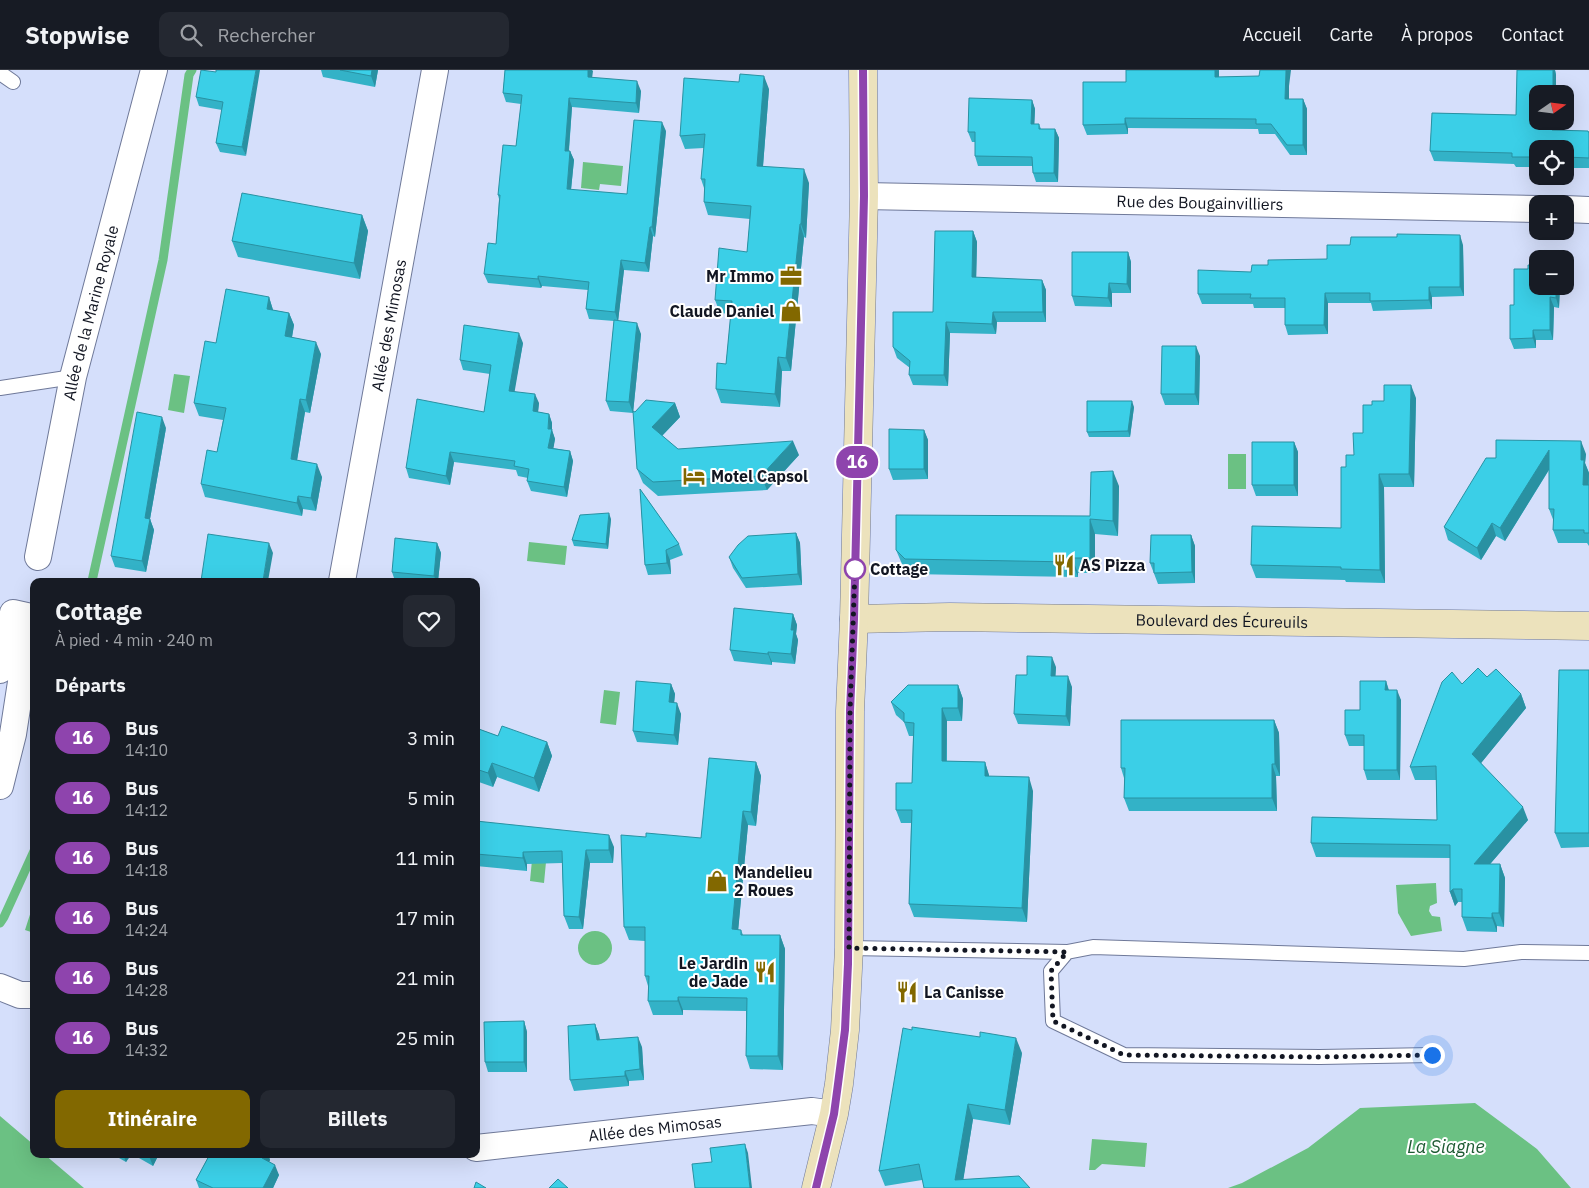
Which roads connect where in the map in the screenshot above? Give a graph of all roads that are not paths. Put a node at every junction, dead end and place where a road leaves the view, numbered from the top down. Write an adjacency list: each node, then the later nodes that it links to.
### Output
1 (154, 70): 10 (street, Allée de la Marine Royale)
2 (435, 70): 13 (street, Allée des Mimosas)
3 (863, 70): 6 (main road)
4 (0, 73): 5 (lane)
5 (13, 82)
6 (864, 196): 7 (street, Rue des Bougainvilliers); 15 (main road)
7 (1529, 209)
8 (1574, 209): 9 (street)
9 (1589, 210)
10 (73, 377): 11 (lane); 12 (street, Allée de la Marine Royale)
11 (0, 388)
12 (38, 557)
13 (343, 578)
14 (30, 617): 18 (street)
15 (854, 619): 17 (main road, Boulevard des Écureuils); 20 (main road)
16 (30, 623): 19 (street)
17 (1589, 626)
18 (0, 670)
19 (0, 786)
20 (849, 948): 21 (lane); 26 (main road)
21 (1067, 952): 22 (lane); 25 (lane)
22 (1589, 952)
23 (0, 987): 24 (street)
24 (30, 994)
25 (1432, 1055)
26 (834, 1114): 27 (street, Allée des Mimosas); 28 (main road)
27 (480, 1148)
28 (816, 1188)

